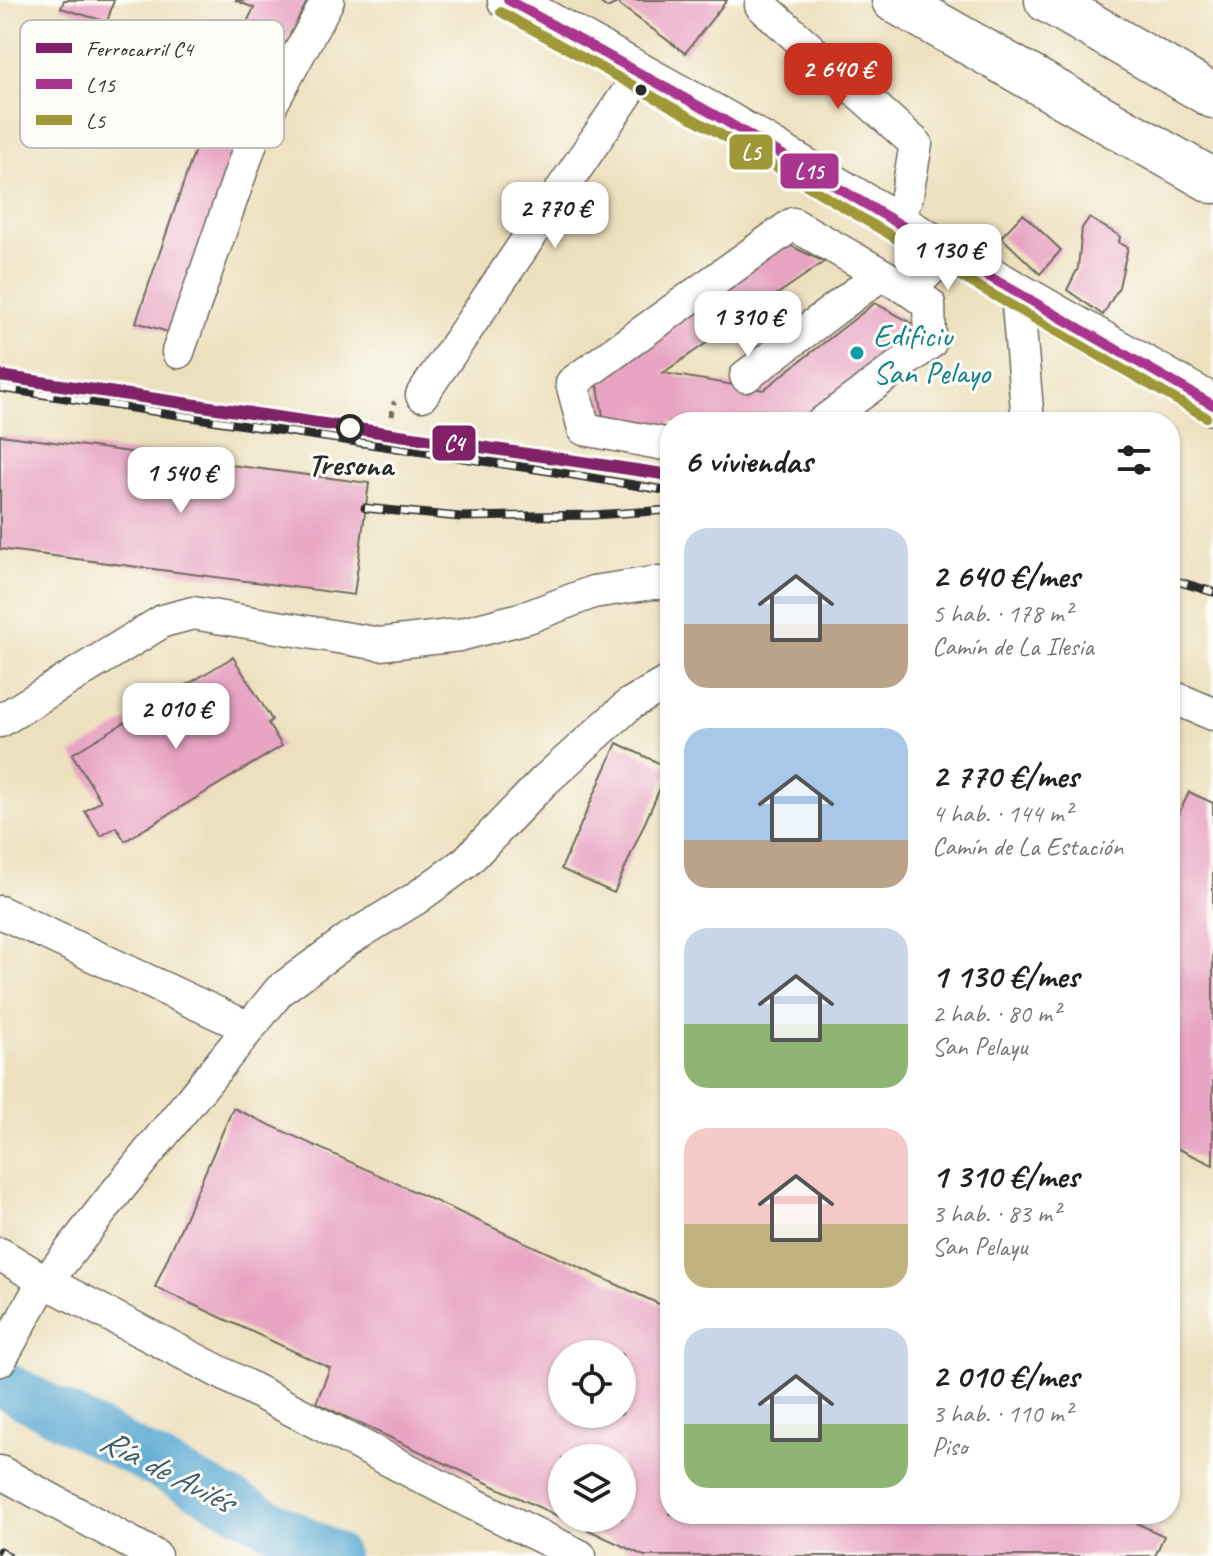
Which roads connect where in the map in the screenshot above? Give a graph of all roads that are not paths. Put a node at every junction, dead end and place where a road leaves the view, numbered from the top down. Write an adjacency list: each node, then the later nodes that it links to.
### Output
1 (328, 0): 7 (street)
2 (894, 0): 10 (highway)
3 (1047, 0): 8 (highway)
4 (514, 2): 6 (main road)
5 (761, 5): 11 (street)
6 (641, 73): 11 (main road); 18 (street)
7 (284, 81)
8 (1213, 96)
9 (249, 148): 16 (street)
10 (1213, 181)
11 (898, 223): 12 (main road)
12 (948, 253): 14 (street); 15 (main road)
13 (880, 275): 14 (street); 17 (street); 22 (street)
14 (909, 290): 20 (street)
15 (1017, 293): 19 (main road); 21 (street)
16 (178, 352)
17 (746, 376)
18 (422, 395)
19 (1201, 398)
20 (837, 412)
21 (1027, 412)
22 (660, 443)
23 (660, 583): 27 (street)
24 (660, 687): 29 (street)
25 (1180, 700): 26 (street)
26 (1213, 714)
27 (0, 721)
28 (0, 912): 29 (street)
29 (249, 1028): 31 (street)
30 (0, 1254): 31 (street)
31 (41, 1289): 32 (street); 35 (street)
32 (0, 1360)
33 (0, 1472): 34 (street)
34 (155, 1556)
35 (580, 1556)

